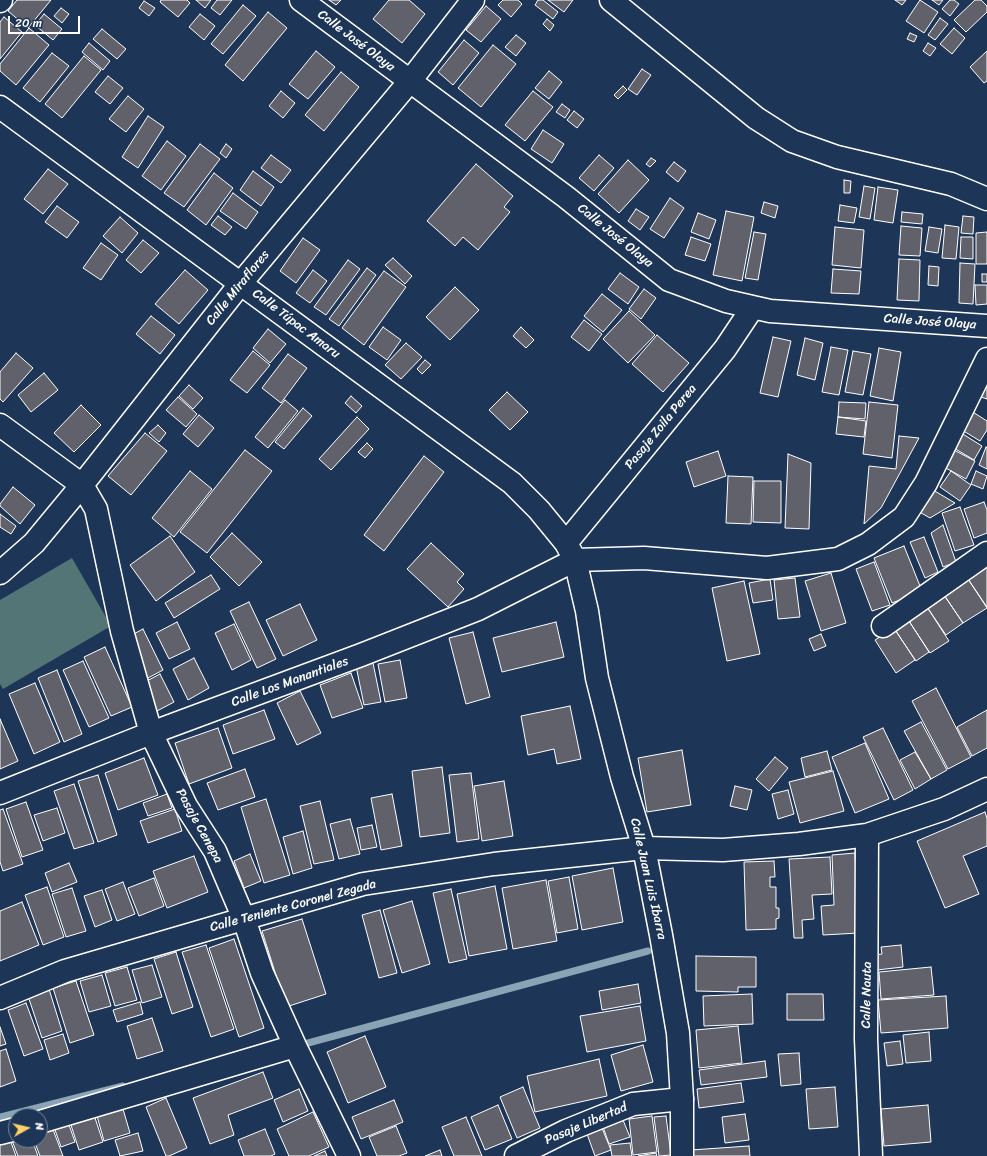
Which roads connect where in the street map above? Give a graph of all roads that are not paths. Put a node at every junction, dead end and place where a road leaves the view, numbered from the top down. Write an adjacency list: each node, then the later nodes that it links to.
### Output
1 (301, 0): 4 (street, Calle José Olaya)
2 (473, 0): 4 (street, Calle Miraflores)
3 (611, 0): 6 (street)
4 (410, 81): 7 (street, Calle Miraflores); 8 (street, Calle José Olaya)
5 (0, 106): 7 (street, Calle Túpac Amaru)
6 (987, 199)
7 (241, 283): 12 (street, Calle Miraflores); 13 (street, Calle Túpac Amaru)
8 (752, 307): 9 (street, Calle José Olaya); 13 (street, Pasaje Zoila Perea)
9 (987, 326)
10 (987, 359): 13 (street)
11 (0, 425): 12 (street)
12 (82, 485): 15 (street, Calle Miraflores); 17 (street, Pasaje Cenepa)
13 (570, 552): 17 (street, Calle Los Manantiales); 21 (street, Calle Juan Luis Ibarra)
14 (987, 553): 16 (street)
15 (0, 573)
16 (884, 626)
17 (151, 733): 19 (street, Calle Los Manantiales); 22 (street, Pasaje Cenepa)
18 (987, 789): 20 (street, Calle Teniente Coronel Zegada)
19 (0, 793)
20 (867, 835): 21 (street, Calle Teniente Coronel Zegada); 30 (street, Calle Nauta)
21 (644, 848): 22 (street, Calle Teniente Coronel Zegada); 25 (street, Calle Juan Luis Ibarra)
22 (244, 919): 23 (street, Calle Teniente Coronel Zegada); 24 (street, Pasaje Cenepa)
23 (0, 998)
24 (295, 1046): 26 (street); 27 (street, Pasaje Cenepa)
25 (682, 1099): 28 (street, Pasaje Libertad); 29 (street, Calle Juan Luis Ibarra)
26 (48, 1120)
27 (349, 1156)
28 (516, 1156)
29 (682, 1156)
30 (871, 1156)

